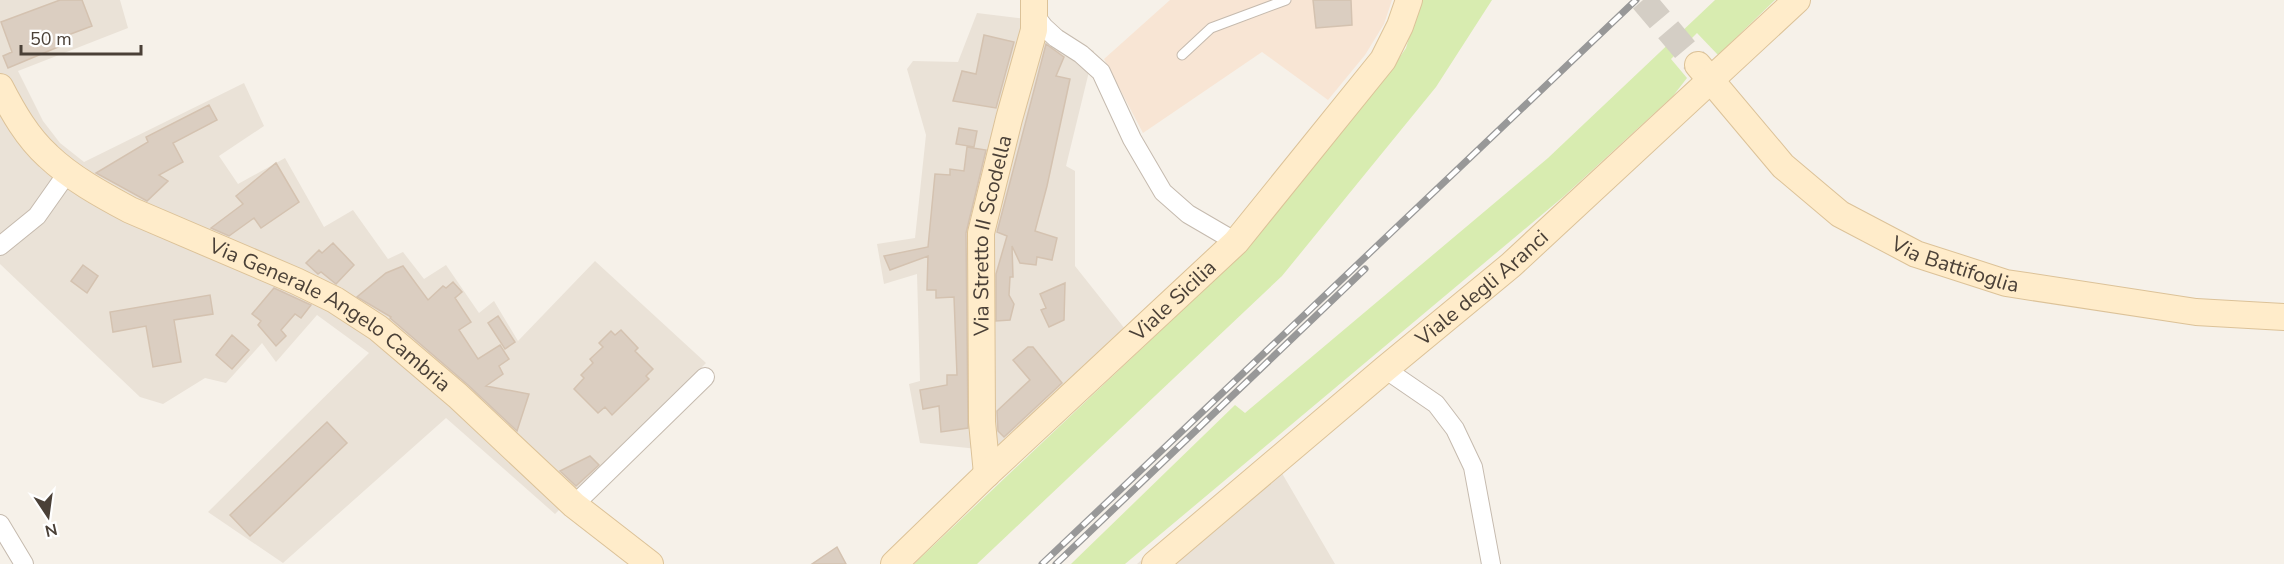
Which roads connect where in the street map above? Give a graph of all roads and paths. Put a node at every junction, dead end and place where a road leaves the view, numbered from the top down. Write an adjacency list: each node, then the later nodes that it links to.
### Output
1 (1286, 0): 5 (lane)
2 (1409, 0): 9 (street, Viale Sicilia)
3 (1797, 0): 6 (street, Viale degli Aranci)
4 (1034, 7): 9 (street); 14 (street, Via Stretto II Scodella)
5 (1182, 55)
6 (1704, 72): 11 (street, Via Battifoglia); 12 (street, Viale degli Aranci)
7 (0, 87): 8 (street, Via Generale Angelo Cambria)
8 (68, 172): 10 (street); 15 (street, Via Generale Angelo Cambria)
9 (1236, 242): 14 (street, Viale Sicilia)
10 (0, 246)
11 (2284, 316)
12 (1385, 369): 20 (street, Viale degli Aranci); 21 (street)
13 (705, 377): 15 (street)
14 (987, 474): 19 (street, Viale Sicilia)
15 (574, 505): 18 (street, Via Generale Angelo Cambria)
16 (0, 524): 17 (street)
17 (24, 564)
18 (650, 564)
19 (894, 564)
20 (1155, 564)
21 (1491, 564)

